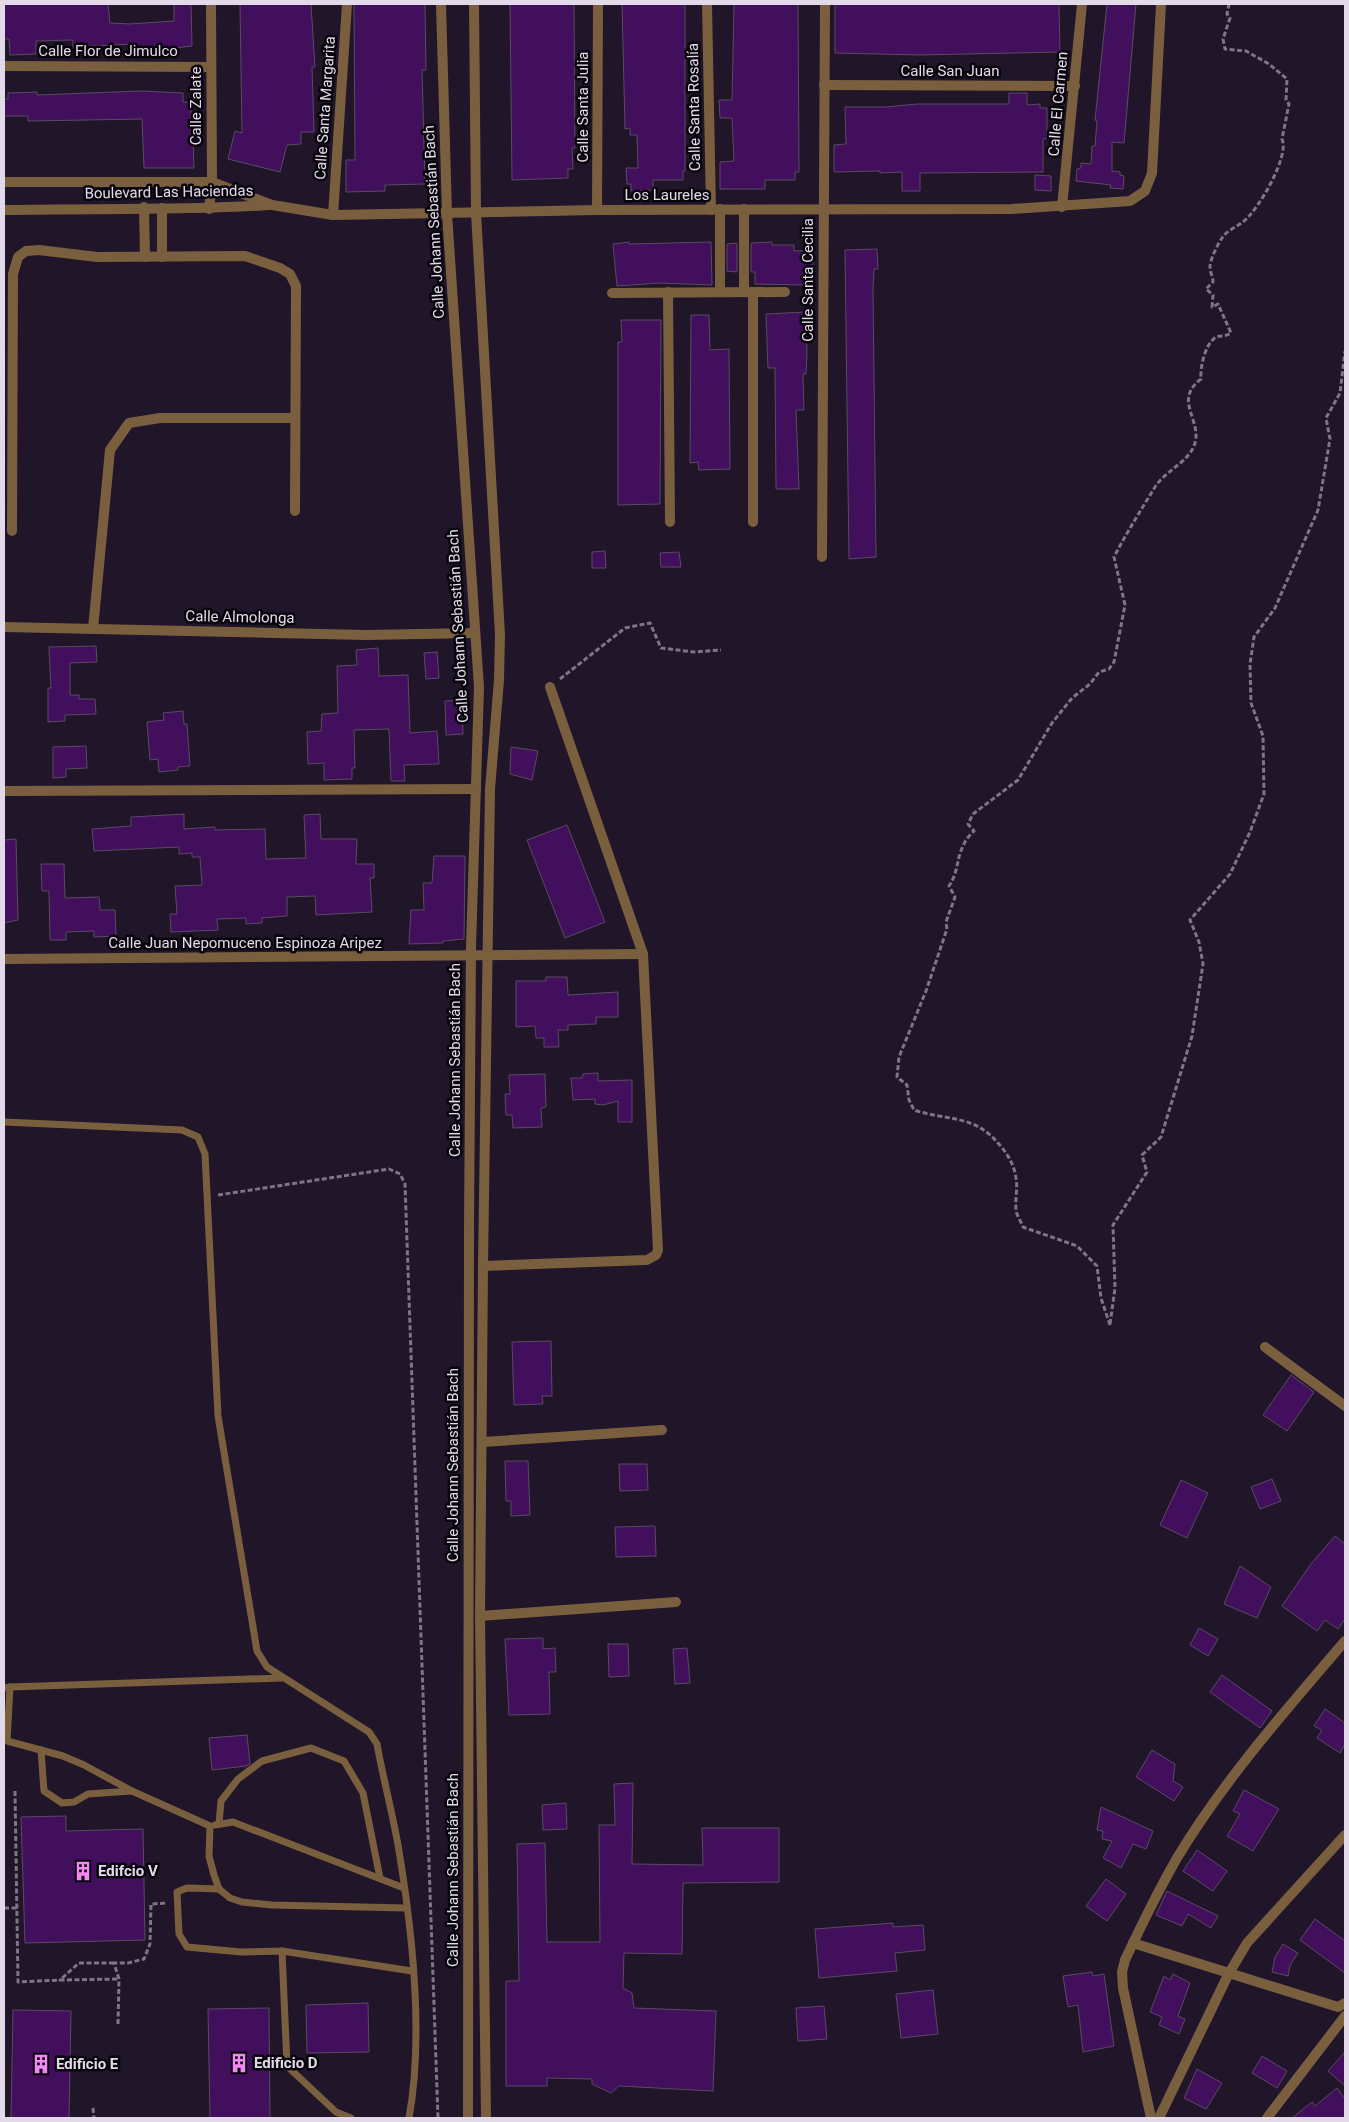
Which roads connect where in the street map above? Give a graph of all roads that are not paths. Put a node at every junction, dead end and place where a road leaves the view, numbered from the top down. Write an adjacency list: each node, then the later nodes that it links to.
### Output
1 (211, 4): 11 (street, Calle Zalate)
2 (347, 4): 28 (street, Calle Santa Margarita)
3 (441, 4): 27 (street, Calle Johann Sebastián Bach)
4 (474, 4): 26 (street, Calle Johann Sebastián Bach)
5 (598, 4): 25 (street, Calle Santa Julia)
6 (707, 4): 21 (street, Calle Santa Rosalía)
7 (825, 4): 12 (street, Calle Santa Cecilia)
8 (1082, 4): 13 (street, Calle El Carmen)
9 (1160, 4): 18 (street, Los Laureles)
10 (4, 66): 11 (street, Calle Flor de Jimulco)
11 (211, 67): 15 (street, Calle Zalate)
12 (824, 85): 13 (street, Calle San Juan); 23 (street, Calle Santa Cecilia)
13 (1075, 86): 18 (street, Calle El Carmen)
14 (4, 182): 15 (street, Boulevard Las Haciendas)
15 (212, 182): 16 (street, Boulevard Las Haciendas); 20 (street, Calle Zalate)
16 (272, 205): 20 (street, Boulevard Las Haciendas); 28 (street, Los Laureles)
17 (144, 207): 19 (street, Boulevard Las Haciendas); 24 (street, Boulevard Las Haciendas); 29 (street)
18 (1062, 207): 23 (street, Los Laureles)
19 (162, 208): 20 (street, Boulevard Las Haciendas); 30 (street)
20 (209, 209)
21 (715, 209): 22 (street, Los Laureles); 25 (street, Los Laureles); 32 (street, Calle Santa Rosalía)
22 (744, 209): 23 (street, Los Laureles); 33 (street)
23 (823, 209): 41 (street, Calle Santa Cecilia)
24 (4, 210)
25 (597, 210): 26 (street, Los Laureles)
26 (476, 213): 27 (street, Los Laureles); 50 (street, Calle Johann Sebastián Bach)
27 (447, 214): 28 (street, Los Laureles); 44 (street, Calle Johann Sebastián Bach)
28 (333, 215)
29 (145, 257): 30 (street); 40 (street)
30 (162, 258): 36 (street)
31 (668, 292): 32 (street); 35 (street); 38 (street)
32 (720, 292): 33 (street)
33 (748, 292): 34 (street); 39 (street)
34 (784, 292)
35 (612, 293)
36 (296, 418): 37 (street); 43 (street)
37 (295, 511)
38 (670, 522)
39 (753, 522)
40 (12, 531)
41 (822, 557)
42 (4, 627): 43 (street, Calle Almolonga)
43 (93, 629): 44 (street, Calle Almolonga)
44 (475, 633): 46 (street, Calle Johann Sebastián Bach)
45 (550, 687): 48 (street)
46 (476, 789): 47 (street); 49 (street, Calle Johann Sebastián Bach)
47 (4, 791)
48 (643, 954): 50 (street, Calle Juan Nepomuceno Espinoza Aripez); 53 (street)
49 (471, 956): 50 (street, Calle Juan Nepomuceno Espinoza Aripez); 51 (street, Calle Juan Nepomuceno Espinoza Aripez); 80 (street, Calle Johann Sebastián Bach)
50 (487, 956): 53 (street, Calle Johann Sebastián Bach)
51 (4, 959)
52 (4, 1122): 61 (lane)
53 (483, 1266): 57 (street, Calle Johann Sebastián Bach)
54 (1265, 1348): 55 (street)
55 (1345, 1406)
56 (662, 1430): 57 (street)
57 (483, 1442): 59 (street, Calle Johann Sebastián Bach)
58 (676, 1602): 59 (street)
59 (480, 1616): 81 (street, Calle Johann Sebastián Bach)
60 (1345, 1641): 72 (street)
61 (281, 1678): 62 (lane); 70 (lane)
62 (7, 1687): 63 (lane)
63 (41, 1750): 64 (lane); 64 (lane)
64 (132, 1791): 66 (lane)
65 (219, 1824): 66 (lane); 68 (lane); 68 (lane)
66 (210, 1826): 69 (lane)
67 (1345, 1835): 75 (street)
68 (380, 1878): 70 (lane)
69 (219, 1888): 71 (lane); 73 (lane)
70 (404, 1888): 71 (lane)
71 (406, 1908): 74 (lane)
72 (1133, 1943): 75 (street); 82 (street)
73 (282, 1951): 74 (lane); 78 (lane)
74 (412, 1970): 79 (lane)
75 (1228, 1975): 76 (street); 83 (street)
76 (1345, 2003)
77 (1345, 2016): 84 (street)
78 (351, 2118)
79 (409, 2118)
80 (468, 2118)
81 (486, 2118)
82 (1151, 2118)
83 (1159, 2118)
84 (1267, 2118)

